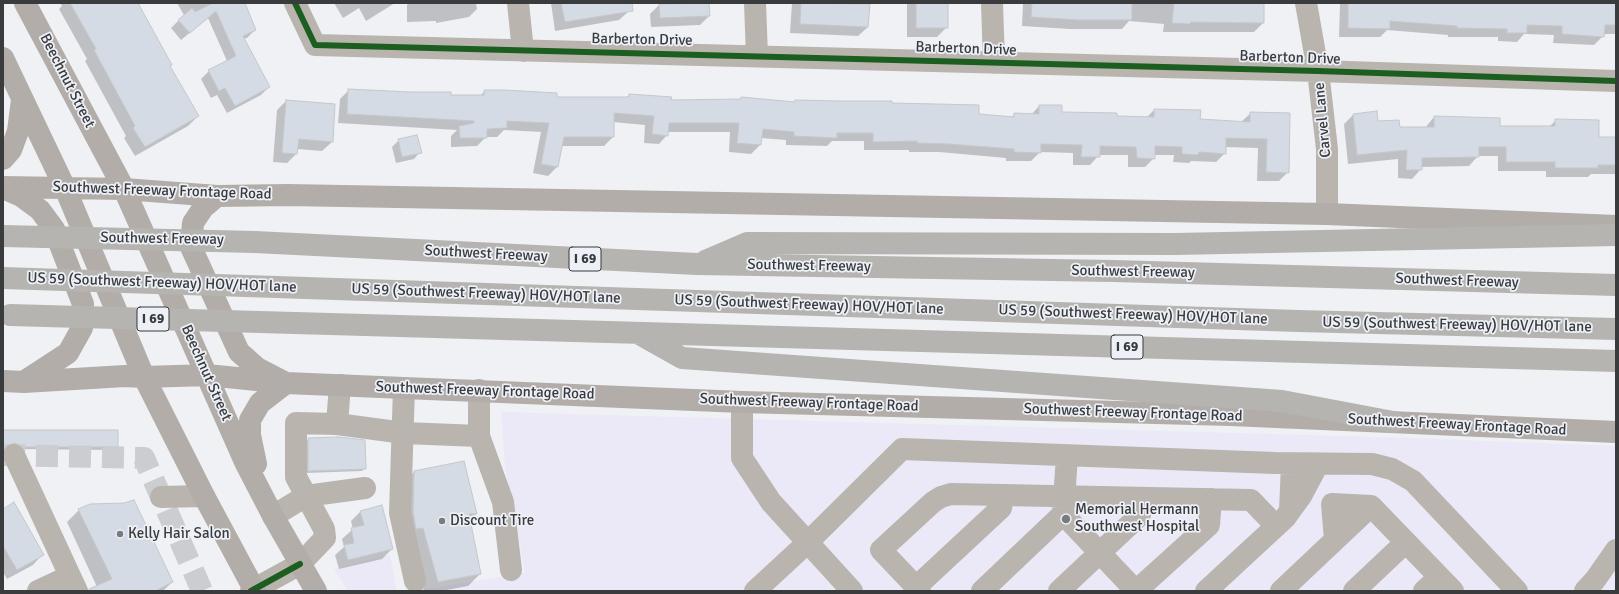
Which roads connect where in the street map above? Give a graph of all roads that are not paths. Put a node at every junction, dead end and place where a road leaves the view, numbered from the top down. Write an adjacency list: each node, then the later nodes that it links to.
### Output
1 (25, 3): 17 (main road, Beechnut Street)
2 (295, 3): 7 (street, Barberton Drive)
3 (518, 3): 7 (street)
4 (755, 3): 8 (street)
5 (992, 3): 10 (street)
6 (1306, 3): 11 (street, Carvel Lane)
7 (523, 51): 8 (street, Barberton Drive)
8 (757, 56): 10 (street, Barberton Drive)
9 (4, 62): 13 (main road)
10 (994, 63): 11 (street, Barberton Drive)
11 (1318, 71): 12 (street, Barberton Drive); 19 (street, Carvel Lane)
12 (1616, 81)
13 (22, 100): 14 (main road); 16 (main road)
14 (3, 159)
15 (3, 187): 16 (main road, Southwest Freeway Frontage Road); 32 (main road)
16 (65, 188): 17 (main road, Southwest Freeway Frontage Road); 31 (main road)
17 (124, 189): 18 (main road, Southwest Freeway Frontage Road); 30 (main road, Beechnut Street)
18 (217, 196): 19 (main road, Southwest Freeway Frontage Road); 33 (main road)
19 (1326, 214): 20 (main road, Southwest Freeway Frontage Road)
20 (1616, 226)
21 (1616, 235): 23 (highway)
22 (3, 236): 23 (highway, Southwest Freeway / I 69, bridge)
23 (697, 264): 25 (highway, Southwest Freeway / I 69)
24 (3, 278): 27 (highway, US 59 (Southwest Freeway) HOV/HOT lane, bridge)
25 (1616, 285)
26 (7, 315): 28 (highway, I 69, bridge)
27 (1616, 329)
28 (638, 333): 29 (highway, I 69); 38 (highway)
29 (1616, 361)
30 (207, 375): 31 (main road, Southwest Freeway Frontage Road); 33 (main road, Southwest Freeway Frontage Road); 55 (main road, Beechnut Street)
31 (144, 377): 32 (main road, Southwest Freeway Frontage Road); 49 (main road)
32 (14, 381)
33 (286, 383): 34 (main road, Southwest Freeway Frontage Road); 55 (main road)
34 (340, 385): 35 (main road, Southwest Freeway Frontage Road); 39 (street)
35 (404, 388): 36 (main road, Southwest Freeway Frontage Road); 40 (street)
36 (479, 390): 37 (main road, Southwest Freeway Frontage Road); 41 (street)
37 (742, 402): 38 (main road, Southwest Freeway Frontage Road); 58 (street)
38 (1393, 422): 42 (main road, Southwest Freeway Frontage Road)
39 (337, 424): 40 (street); 50 (street)
40 (404, 433): 41 (street); 63 (street)
41 (479, 436): 62 (street)
42 (1611, 436)
43 (14, 455): 64 (street)
44 (1067, 456): 45 (street); 54 (street); 58 (street)
45 (1283, 463): 46 (street); 56 (street)
46 (1318, 464): 56 (street); 77 (street)
47 (365, 488): 50 (street)
48 (1003, 495): 54 (street); 66 (street); 66 (street)
49 (204, 496): 51 (street); 67 (main road)
50 (306, 496): 55 (street); 61 (street)
51 (161, 497)
52 (1142, 498): 53 (street); 54 (street); 60 (street)
53 (1211, 499): 56 (street); 60 (street)
54 (1064, 505): 60 (street); 72 (street)
55 (273, 516): 61 (main road, Beechnut Street)
56 (1283, 519): 74 (street)
57 (1406, 542): 65 (street); 75 (street); 76 (street)
58 (807, 543): 70 (street); 71 (street)
59 (1616, 550): 78 (street)
60 (1100, 553): 73 (street)
61 (300, 564): 67 (street); 69 (main road, Beechnut Street)
62 (511, 570)
63 (415, 581)
64 (73, 584): 68 (street)
65 (1439, 586)
66 (918, 589)
67 (253, 590)
68 (38, 591)
69 (316, 591)
70 (755, 591)
71 (852, 591)
72 (982, 591)
73 (1059, 591)
74 (1206, 591)
75 (1281, 591)
76 (1354, 591)
77 (1517, 591)
78 (1585, 591)

